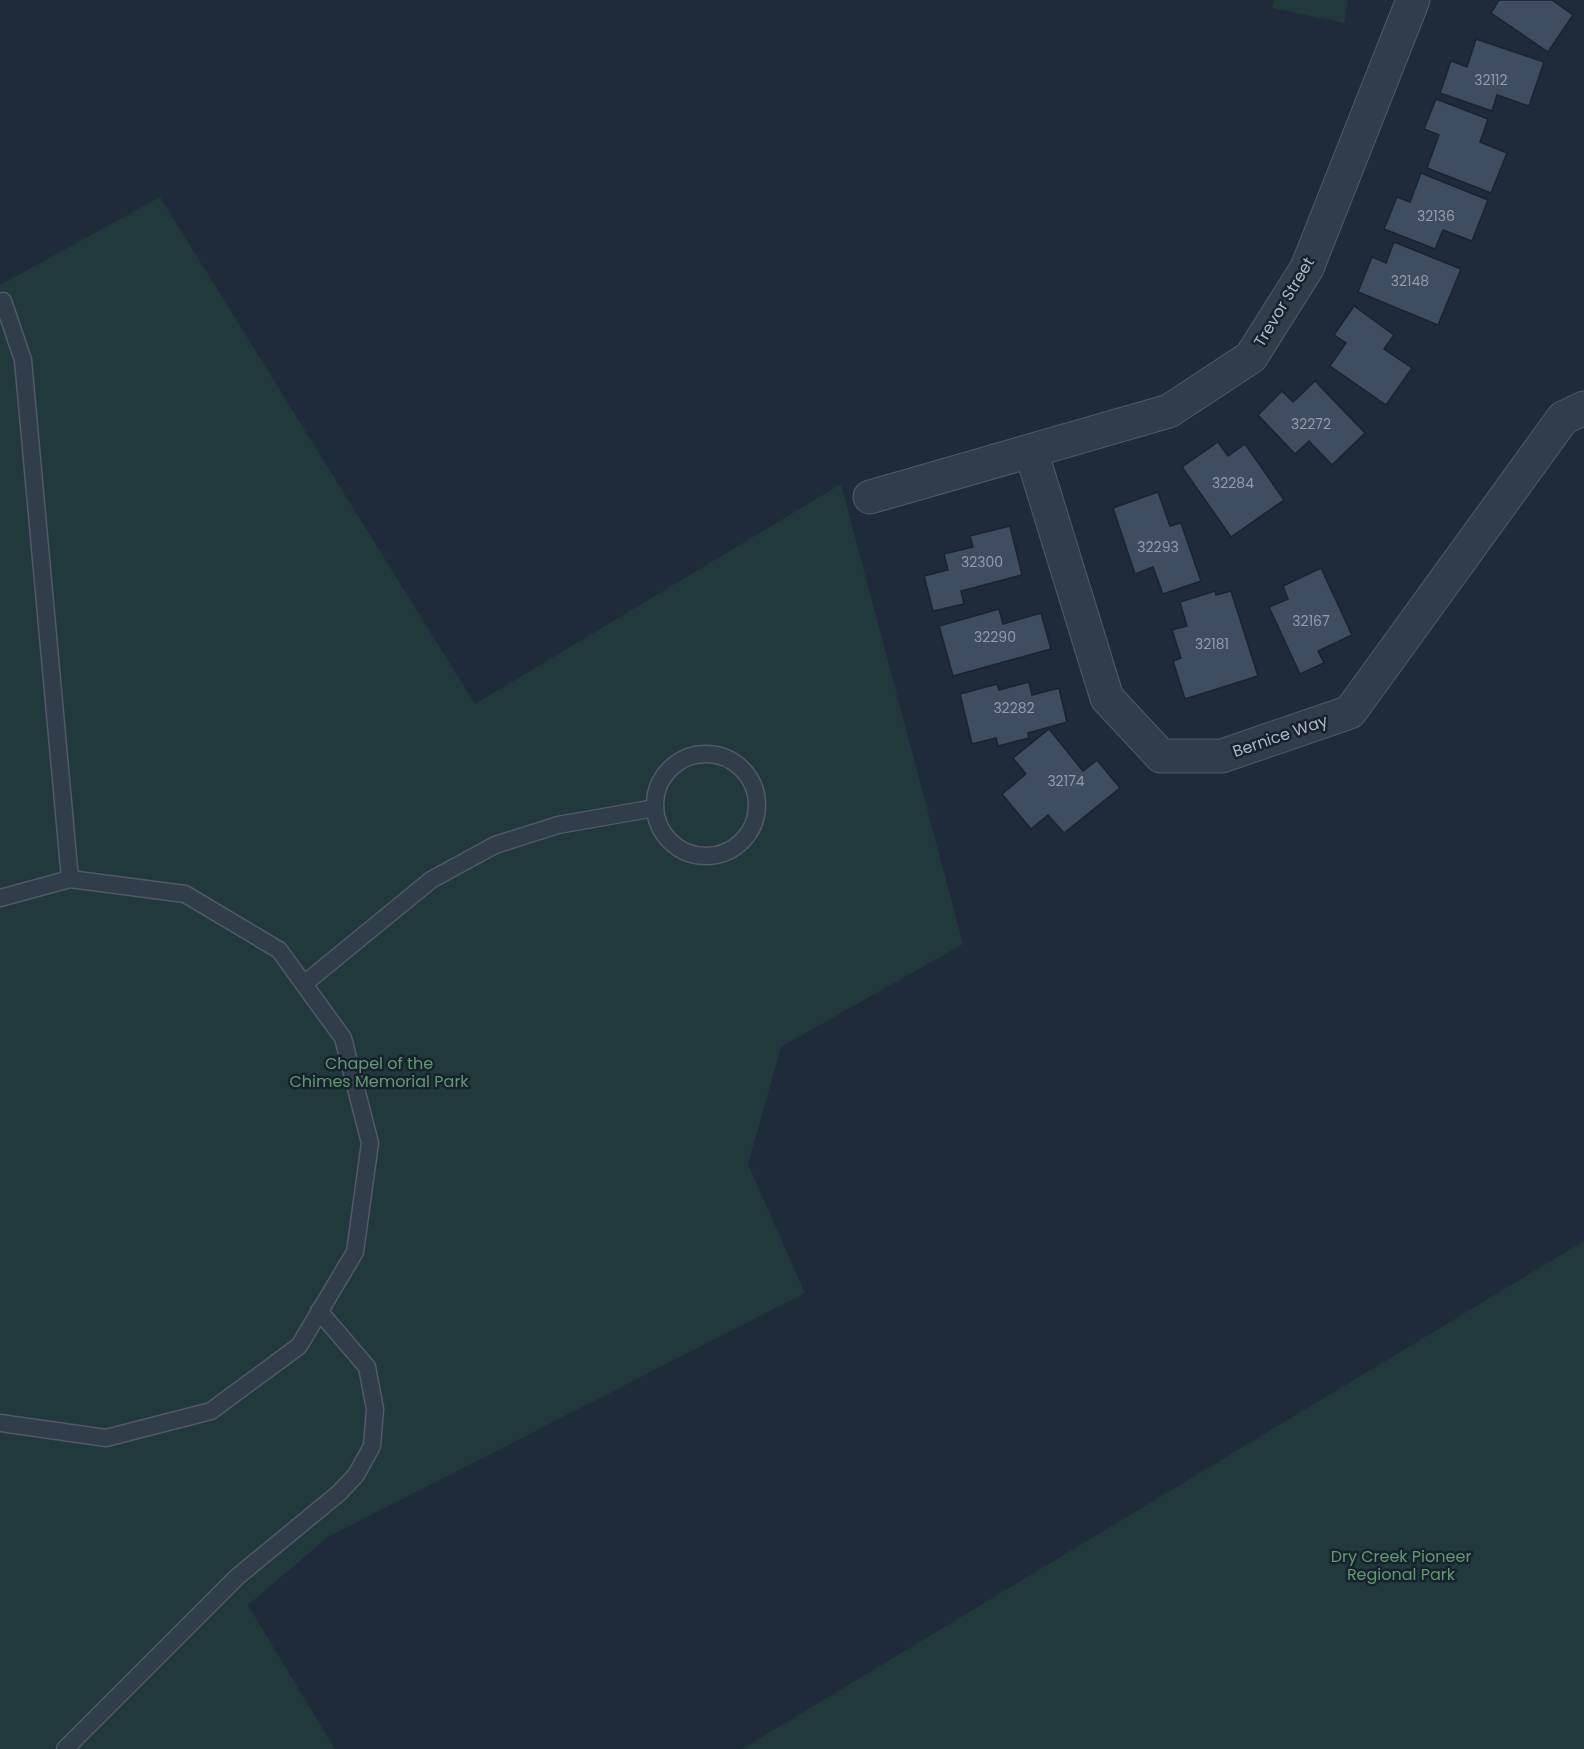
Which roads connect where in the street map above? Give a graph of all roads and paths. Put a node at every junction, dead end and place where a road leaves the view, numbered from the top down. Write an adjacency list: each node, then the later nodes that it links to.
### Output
1 (1413, 0): 4 (street, Trevor Street)
2 (3, 300): 7 (lane)
3 (1584, 408): 4 (street, Bernice Way)
4 (1031, 451): 5 (street, Trevor Street)
5 (870, 497)
6 (655, 808): 6 (lane); 9 (lane)
7 (70, 879): 8 (lane); 9 (lane)
8 (0, 898)
9 (304, 984): 10 (lane)
10 (319, 1311): 11 (lane); 12 (lane)
11 (0, 1423)
12 (65, 1749)

